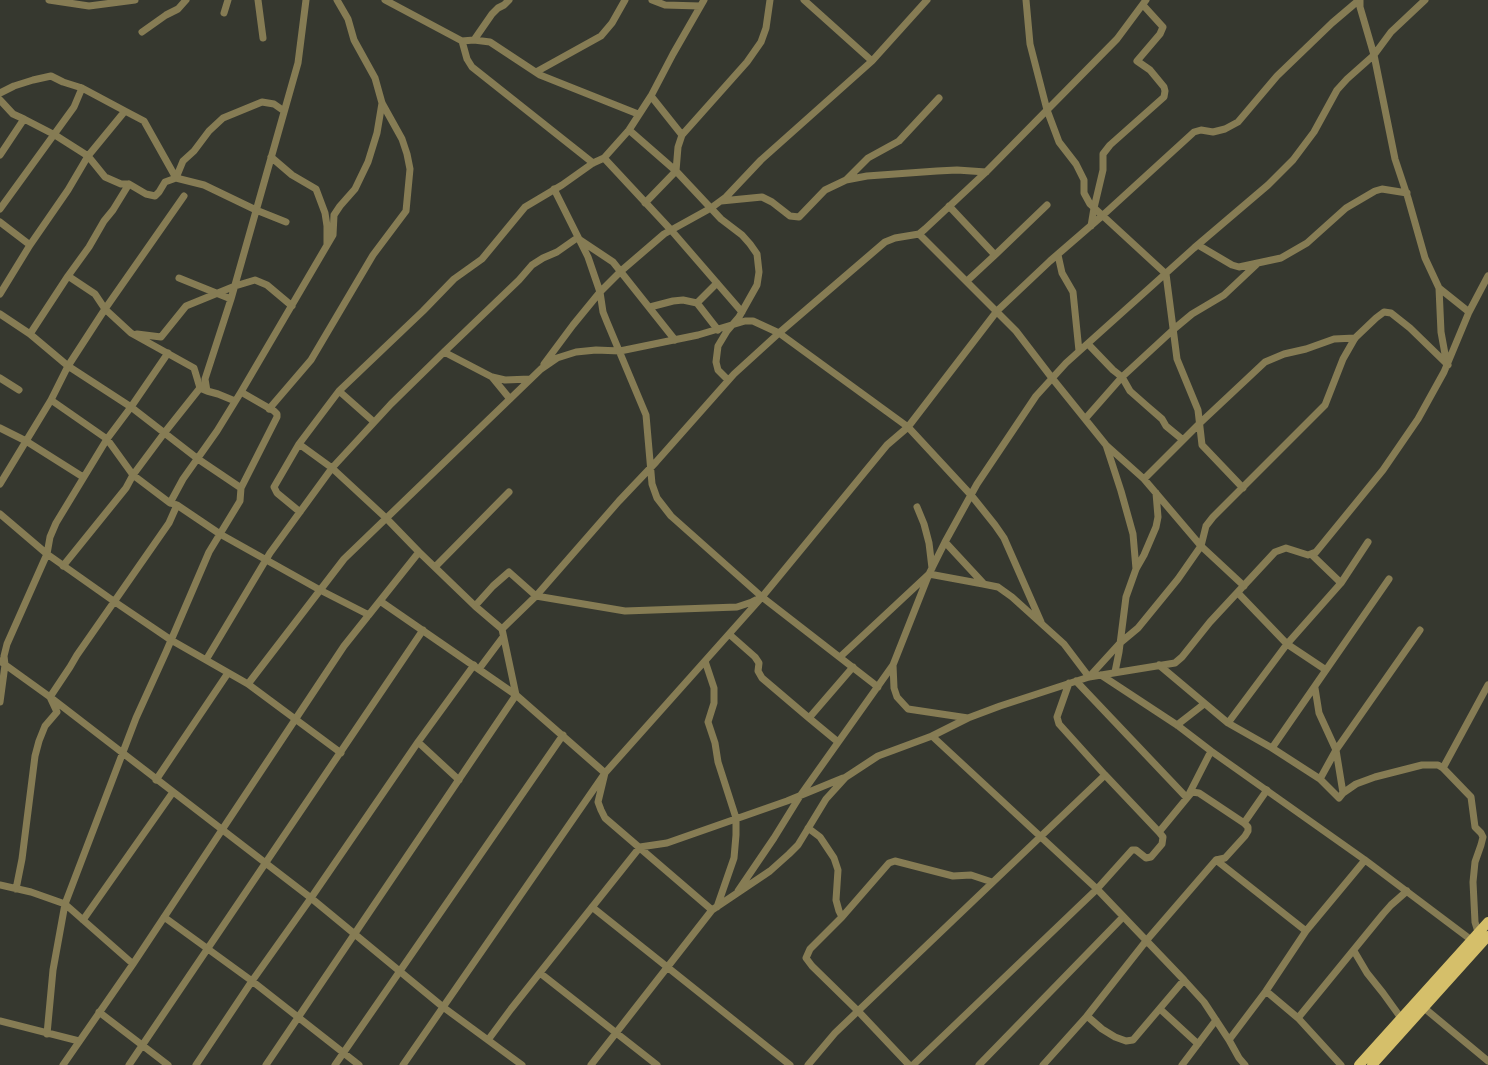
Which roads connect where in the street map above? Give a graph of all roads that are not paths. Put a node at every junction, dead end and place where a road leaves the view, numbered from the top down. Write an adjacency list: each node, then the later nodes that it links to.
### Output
1 (49, 0): 2 (street)
2 (135, 0)
3 (186, 0): 21 (street)
4 (228, 0): 20 (street)
5 (258, 0): 22 (street)
6 (306, 0): 36 (street)
7 (337, 0): 33 (street)
8 (385, 0): 24 (street)
9 (509, 0): 23 (street)
10 (625, 0): 27 (street)
11 (652, 0): 19 (street)
12 (770, 0): 41 (street)
13 (804, 0): 26 (street)
14 (927, 0): 26 (street)
15 (1026, 0): 34 (street)
16 (1359, 0): 25 (street); 63 (street)
17 (1425, 0): 25 (street)
18 (1144, 2): 34 (street); 60 (street)
19 (702, 3): 30 (street)
20 (224, 13)
21 (142, 32)
22 (263, 38)
23 (474, 40): 24 (street); 27 (street)
24 (462, 41): 46 (street)
25 (1374, 55): 53 (street); 72 (street)
26 (872, 61): 55 (street)
27 (536, 72): 37 (street)
28 (82, 88): 29 (street); 35 (street); 40 (street)
29 (0, 93)
30 (651, 96): 37 (street); 41 (street)
31 (939, 98): 50 (street)
32 (0, 100): 38 (street)
33 (382, 103): 71 (street); 128 (street)
34 (1047, 110): 48 (street); 60 (street)
35 (125, 111): 43 (street); 49 (street)
36 (284, 111): 44 (street); 49 (street)
37 (638, 114): 39 (street)
38 (24, 119): 40 (street); 42 (street)
39 (629, 130): 45 (street); 47 (street)
40 (55, 135): 43 (street); 61 (street)
41 (682, 135): 47 (street)
42 (0, 155)
43 (88, 156): 51 (street); 70 (street)
44 (271, 157): 62 (street); 71 (street)
45 (604, 158): 46 (street); 56 (street)
46 (593, 163): 52 (street)
47 (676, 171): 56 (street); 59 (street)
48 (986, 172): 50 (street); 58 (street)
49 (176, 178): 51 (street); 62 (street)
50 (846, 180): 55 (street)
51 (129, 184): 78 (street)
52 (554, 189): 69 (street); 122 (street)
53 (1407, 193): 75 (street); 84 (street)
54 (184, 196): 92 (street)
55 (720, 202): 59 (street)
56 (646, 203): 67 (street)
57 (1046, 205): 73 (street)
58 (949, 206): 68 (street); 73 (street)
59 (711, 208): 67 (street); 94 (street)
60 (1094, 208): 63 (street); 66 (street)
61 (0, 209)
62 (256, 210): 65 (street); 83 (street)
63 (1102, 216): 66 (street); 77 (street)
64 (0, 222): 70 (street)
65 (286, 222)
66 (1091, 226): 74 (street)
67 (671, 230): 76 (street); 82 (street)
68 (919, 234): 81 (street); 100 (street)
69 (577, 238): 76 (street); 85 (street); 108 (street)
70 (30, 245): 87 (street)
71 (327, 245): 90 (street)
72 (1198, 245): 75 (street); 77 (street)
73 (995, 255): 81 (street)
74 (1058, 255): 93 (street); 107 (street)
75 (1257, 264): 98 (street)
76 (621, 271): 85 (street); 91 (street)
77 (1166, 274): 98 (street); 105 (street)
78 (68, 276): 92 (street); 102 (street)
79 (1488, 276): 95 (street)
80 (179, 278): 86 (street)
81 (967, 281): 93 (street)
82 (717, 283): 89 (street); 94 (street)
83 (235, 286): 86 (street); 88 (street); 90 (street)
84 (1439, 288): 95 (street); 110 (street)
85 (600, 292): 106 (street); 112 (street)
86 (217, 293): 88 (street); 101 (street)
87 (0, 294)
88 (231, 299): 121 (street)
89 (697, 302): 91 (street); 99 (street)
90 (292, 306): 123 (street)
91 (650, 307): 104 (street)
92 (105, 309): 101 (street); 111 (street)
93 (997, 311): 116 (street); 132 (street)
94 (742, 312): 97 (street)
95 (1469, 312): 110 (street)
96 (0, 314): 102 (street)
97 (732, 324): 99 (street); 100 (street); 118 (street)
98 (1174, 329): 114 (street); 131 (street)
99 (718, 330): 104 (street)
100 (780, 332): 118 (street); 132 (street)
101 (131, 333): 109 (street)
102 (30, 334): 111 (street)
103 (1355, 338): 110 (street); 131 (street); 148 (street)
104 (675, 340): 106 (street)
105 (1088, 344): 107 (street); 114 (street)
106 (620, 351): 112 (street); 141 (street)
107 (1079, 351): 116 (street)
108 (444, 352): 113 (street); 130 (street)
109 (168, 353): 119 (street); 127 (street)
110 (1448, 365): 163 (street)
111 (68, 366): 125 (street); 127 (street)
112 (541, 369): 117 (street)
113 (492, 377): 117 (street); 124 (street)
114 (1122, 377): 129 (street); 136 (street)
115 (0, 378): 120 (street)
116 (1052, 378): 129 (street); 151 (street)
117 (530, 379): 124 (street)
118 (728, 380): 141 (street)
119 (200, 388): 121 (street); 134 (street)
120 (19, 390)
121 (207, 391): 126 (street)
122 (339, 391): 130 (street); 138 (street)
123 (242, 392): 126 (street); 128 (street)
124 (510, 399): 156 (street)
125 (50, 400): 135 (street); 137 (street)
126 (235, 401): 140 (street)
127 (131, 407): 134 (street); 135 (street)
128 (269, 409): 147 (street)
129 (1085, 419): 139 (street)
130 (374, 422): 142 (street)
131 (1200, 423): 136 (street); 148 (street)
132 (908, 427): 151 (street); 176 (street)
133 (0, 428): 137 (street)
134 (165, 432): 140 (street); 143 (street)
135 (107, 439): 143 (street); 144 (street)
136 (1183, 440): 145 (street)
137 (26, 441): 144 (street); 146 (street)
138 (299, 444): 142 (street); 154 (street)
139 (1106, 445): 145 (street); 167 (street)
140 (198, 458): 147 (street); 152 (street)
141 (651, 467): 175 (street); 176 (street)
142 (332, 468): 154 (street); 156 (street)
143 (133, 476): 152 (street); 165 (street)
144 (83, 477): 162 (street)
145 (1144, 479): 150 (street)
146 (0, 484)
147 (241, 488): 157 (street)
148 (1243, 488): 160 (street)
149 (509, 492): 166 (street)
150 (1156, 493): 160 (street); 167 (street)
151 (971, 495): 158 (street); 181 (street)
152 (174, 504): 157 (street); 178 (street)
153 (916, 507): 168 (street)
154 (300, 512): 164 (street)
155 (0, 514): 162 (street)
156 (386, 518): 161 (street); 173 (street)
157 (220, 534): 164 (street); 187 (street)
158 (945, 542): 168 (street); 171 (street)
159 (1368, 542): 170 (street)
160 (1201, 546): 172 (street); 188 (street)
161 (418, 552): 166 (street); 177 (street)
162 (47, 554): 165 (street); 193 (street)
163 (1312, 555): 170 (street); 172 (street)
164 (266, 559): 173 (street); 191 (street)
165 (63, 566): 178 (street)
166 (435, 567): 179 (street)
167 (1136, 569): 188 (street)
168 (930, 571): 171 (street); 190 (street); 194 (street)
169 (1389, 579): 198 (street)
170 (1341, 583): 189 (street)
171 (983, 584): 181 (street)
172 (1244, 586): 174 (street)
173 (320, 590): 180 (street); 204 (street)
174 (1238, 593): 189 (street); 195 (street)
175 (536, 596): 176 (street); 179 (street); 182 (street)
176 (762, 597): 185 (street); 190 (street)
177 (380, 600): 180 (street); 183 (street)
178 (114, 602): 187 (street); 209 (street)
179 (475, 606): 182 (street)
180 (369, 615): 214 (street)
181 (1041, 622): 202 (street)
182 (502, 629): 186 (street)
183 (424, 630): 196 (street); 224 (street)
184 (1420, 630): 222 (street)
185 (729, 634): 192 (street); 212 (street)
186 (503, 637): 196 (street); 208 (street)
187 (171, 640): 191 (street); 225 (street)
188 (1120, 643): 199 (street); 202 (street)
189 (1287, 644): 198 (street); 215 (street)
190 (840, 657): 197 (street)
191 (206, 660): 200 (street)
192 (705, 661): 227 (street); 238 (street)
193 (2, 663): 209 (street); 210 (street)
194 (893, 665): 206 (street); 213 (street)
195 (1159, 665): 199 (street); 211 (street)
196 (477, 667): 208 (street); 219 (street)
197 (853, 667): 206 (street); 212 (street)
198 (1326, 670): 207 (street)
199 (1115, 672): 201 (street)
200 (228, 673): 204 (street); 231 (street)
201 (1101, 675): 202 (street); 216 (street)
202 (1089, 677): 203 (street)
203 (1072, 682): 213 (street); 228 (street); 237 (street)
204 (248, 684): 214 (street)
205 (1488, 685): 226 (street)
206 (878, 687): 220 (street)
207 (1315, 688): 221 (street); 222 (street)
208 (516, 695): 217 (street); 232 (street)
209 (50, 697): 225 (street); 250 (street)
210 (0, 702)
211 (1204, 704): 215 (street); 216 (street)
212 (809, 718): 220 (street)
213 (968, 718): 218 (street)
214 (295, 720): 224 (street); 241 (street)
215 (1228, 723): 221 (street)
216 (1177, 725): 223 (street)
217 (563, 735): 227 (street); 273 (street)
218 (932, 736): 229 (street); 243 (street)
219 (418, 742): 232 (street); 254 (street)
220 (838, 742): 236 (street)
221 (1272, 748): 230 (street)
222 (1336, 750): 230 (street); 235 (street)
223 (1211, 751): 233 (street); 237 (street)
224 (341, 753): 247 (street)
225 (122, 754): 231 (street); 255 (street)
226 (1443, 768): 235 (street); 265 (street)
227 (605, 773): 244 (street); 278 (street)
228 (1105, 775): 242 (street); 243 (street)
229 (846, 777): 236 (street); 240 (street)
230 (1320, 779): 235 (street)
231 (156, 780): 234 (street)
232 (460, 780): 264 (street)
233 (1267, 790): 239 (street); 246 (street)
234 (173, 792): 241 (street); 261 (street)
235 (1343, 793)
236 (800, 796): 238 (street); 253 (street)
237 (1187, 798): 239 (street); 242 (street)
238 (736, 818): 244 (street); 257 (street)
239 (1244, 823): 245 (street)
240 (808, 828): 253 (street); 259 (street)
241 (222, 830): 247 (street); 258 (street)
242 (1159, 832): 251 (street)
243 (1041, 836): 248 (street); 251 (street)
244 (640, 847): 256 (street); 257 (street)
245 (1216, 860): 263 (street); 267 (street)
246 (1365, 860): 252 (street); 263 (street)
247 (266, 864): 254 (street); 269 (street)
248 (992, 882): 259 (street); 281 (street)
249 (0, 885): 250 (street)
250 (16, 889): 255 (street)
251 (1097, 889): 260 (street); 313 (street)
252 (1407, 891): 266 (street); 270 (street)
253 (736, 894): 257 (street)
254 (311, 898): 264 (street); 276 (street)
255 (65, 904): 261 (street); 290 (street)
256 (592, 907): 272 (street); 274 (street)
257 (714, 909): 272 (street)
258 (164, 917): 269 (street); 271 (street)
259 (842, 917): 281 (street)
260 (1123, 917): 267 (street); 314 (street)
261 (83, 920): 271 (street)
262 (1488, 922): 265 (main road)
263 (1306, 931): 277 (street)
264 (355, 934): 273 (street); 284 (street)
265 (1483, 934): 266 (main road); 268 (main road)
266 (1471, 939): 268 (street); 286 (main road)
267 (1146, 941): 275 (street); 283 (street)
268 (1478, 947): 279 (main road)
269 (208, 949): 276 (street); 295 (street)
270 (1354, 950): 285 (street); 286 (street)
271 (133, 964): 282 (street)
272 (668, 968): 289 (street); 298 (street)
273 (400, 972): 278 (street); 296 (street)
274 (540, 973): 289 (street); 291 (street)
275 (1184, 980): 280 (street); 287 (street)
276 (252, 981): 284 (street); 302 (street)
277 (1266, 991): 285 (street); 292 (street)
278 (443, 1007): 291 (street); 306 (street)
279 (1423, 1008): 297 (street); 320 (main road)
280 (1160, 1009): 283 (street); 294 (street)
281 (858, 1011): 311 (street); 312 (street)
282 (99, 1012): 293 (street); 295 (street)
283 (1087, 1016): 315 (street)
284 (298, 1018): 296 (street); 303 (street)
285 (1298, 1018): 318 (street)
286 (1401, 1018): 319 (main road)
287 (1216, 1020): 292 (street); 294 (street)
288 (0, 1021): 290 (street)
289 (616, 1033): 308 (street); 309 (street)
290 (47, 1034): 293 (street)
291 (488, 1040): 307 (street)
292 (1229, 1040): 317 (street)
293 (79, 1041): 299 (street)
294 (1198, 1044): 316 (street)
295 (143, 1045): 300 (street); 301 (street)
296 (343, 1053): 304 (street); 305 (street)
297 (1488, 1061)
298 (782, 1062): 310 (street)
299 (63, 1065)
300 (129, 1065)
301 (168, 1065)
302 (196, 1065)
303 (266, 1065)
304 (335, 1065)
305 (359, 1065)
306 (403, 1065)
307 (522, 1065)
308 (591, 1065)
309 (657, 1065)
310 (790, 1065)
311 (808, 1065)
312 (908, 1065)
313 (913, 1065)
314 (979, 1065)
315 (1042, 1065)
316 (1182, 1065)
317 (1245, 1065)
318 (1342, 1065)
319 (1359, 1065)
320 (1372, 1065)

